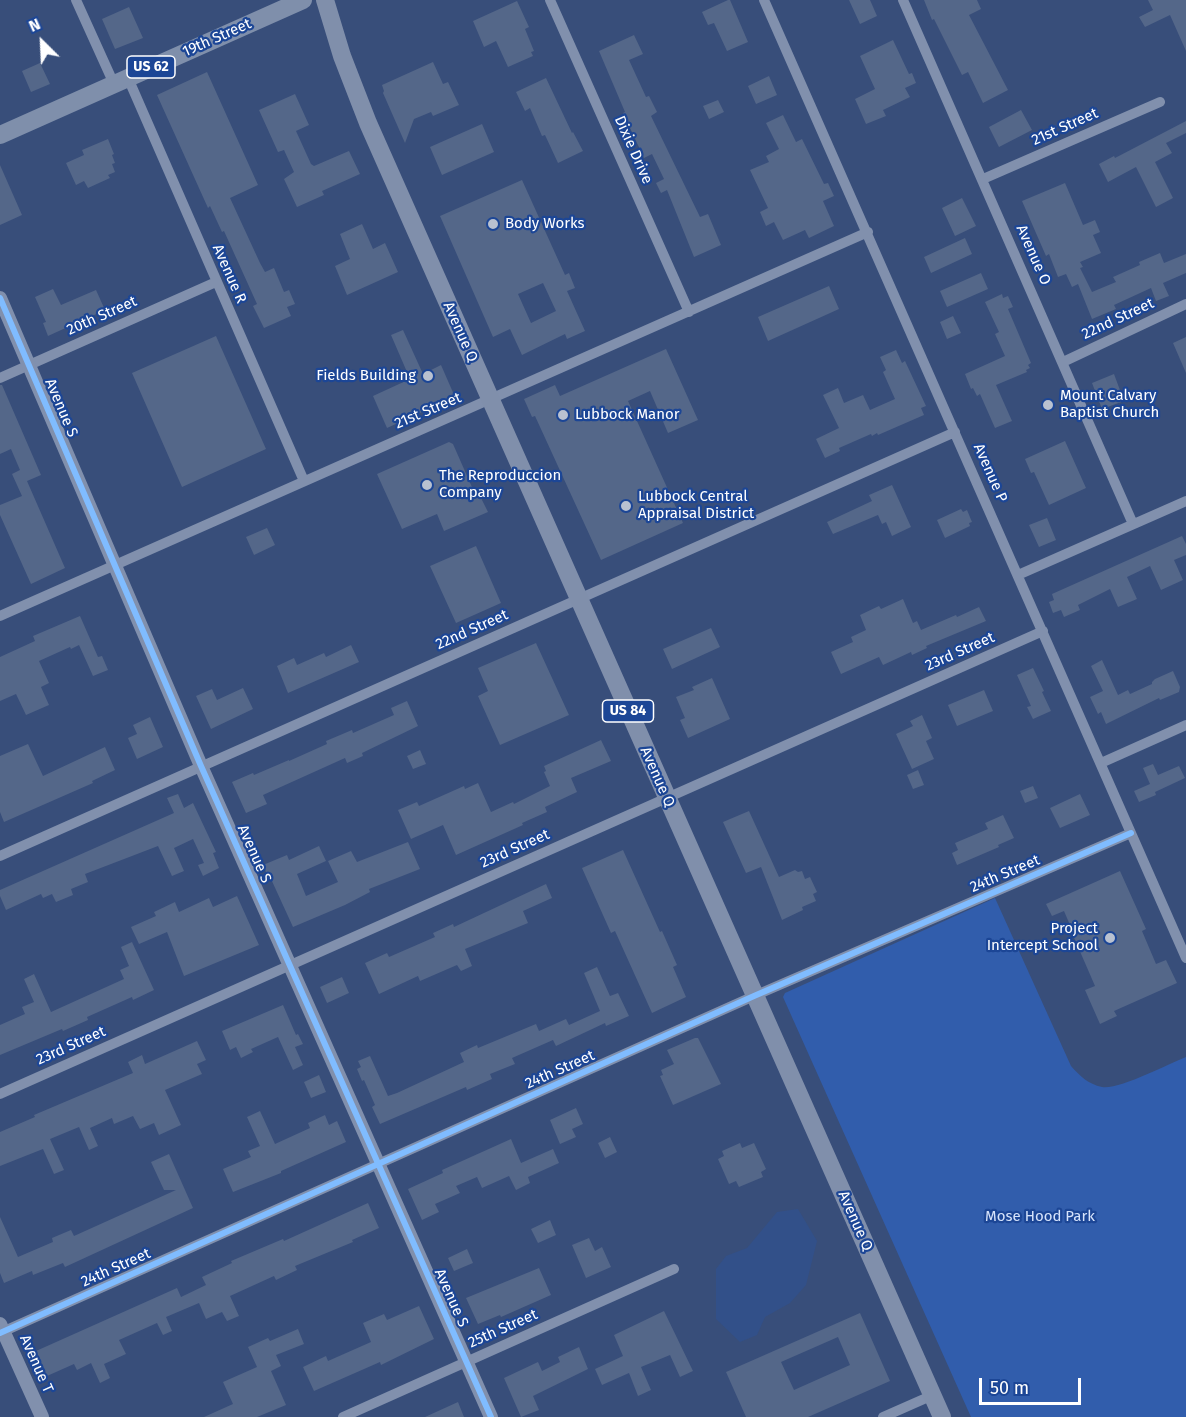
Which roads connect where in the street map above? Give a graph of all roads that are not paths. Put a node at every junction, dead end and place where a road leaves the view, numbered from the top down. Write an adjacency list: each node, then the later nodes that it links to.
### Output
1 (76, 0): 7 (street, Avenue R)
2 (303, 0): 7 (main road, 19th Street / US 62)
3 (326, 0): 19 (highway, Avenue Q / US 84)
4 (550, 0): 15 (street, Dixie Drive)
5 (765, 0): 11 (street, Avenue P)
6 (903, 0): 10 (street, Avenue O)
7 (121, 81): 9 (main road, 19th Street / US 62); 12 (street, Avenue R)
8 (1160, 102): 10 (street, 21st Street)
9 (0, 135)
10 (983, 179): 16 (street, Avenue O)
11 (868, 232): 15 (street, 21st Street); 20 (street, Avenue P)
12 (216, 282): 17 (street, 20th Street); 21 (street, Avenue R)
13 (0, 298): 17 (street, Avenue S)
14 (1186, 304): 16 (street, 22nd Street)
15 (689, 312): 19 (street, 21st Street)
16 (1063, 362): 23 (street, Avenue O)
17 (29, 365): 18 (street, 20th Street); 24 (street, Avenue S)
18 (0, 378)
19 (490, 401): 21 (street, 21st Street); 26 (highway, Avenue Q / US 84)
20 (955, 432): 25 (street, Avenue P); 26 (street, 22nd Street)
21 (304, 482): 24 (street, 21st Street)
22 (1186, 501): 23 (street)
23 (1133, 524): 25 (street)
24 (115, 565): 27 (street, 21st Street); 31 (street, Avenue S)
25 (1018, 575): 28 (street, Avenue P)
26 (578, 599): 31 (street, 22nd Street); 32 (highway, Avenue Q / US 84)
27 (0, 616)
28 (1043, 632): 30 (street, Avenue P); 32 (street, 23rd Street)
29 (1186, 725): 30 (street)
30 (1101, 763): 33 (street, Avenue P)
31 (201, 766): 34 (street, 22nd Street); 36 (street, Avenue S)
32 (667, 799): 36 (street, 23rd Street); 37 (highway, Avenue Q / US 84)
33 (1131, 833): 35 (street, Avenue P); 37 (street, 24th Street)
34 (0, 856)
35 (1185, 955)
36 (290, 964): 38 (street, 23rd Street); 39 (street, Avenue S)
37 (754, 996): 39 (street, 24th Street); 43 (highway, Avenue Q / US 84)
38 (0, 1094)
39 (379, 1164): 41 (street, 24th Street); 42 (street, Avenue S)
40 (674, 1269): 42 (street, 25th Street)
41 (1, 1329): 44 (street, Avenue T)
42 (467, 1362): 45 (street, 25th Street); 46 (street, Avenue S)
43 (933, 1395): 47 (street); 48 (highway, Avenue Q / US 84)
44 (42, 1417)
45 (343, 1417)
46 (491, 1417)
47 (883, 1417)
48 (942, 1417)

